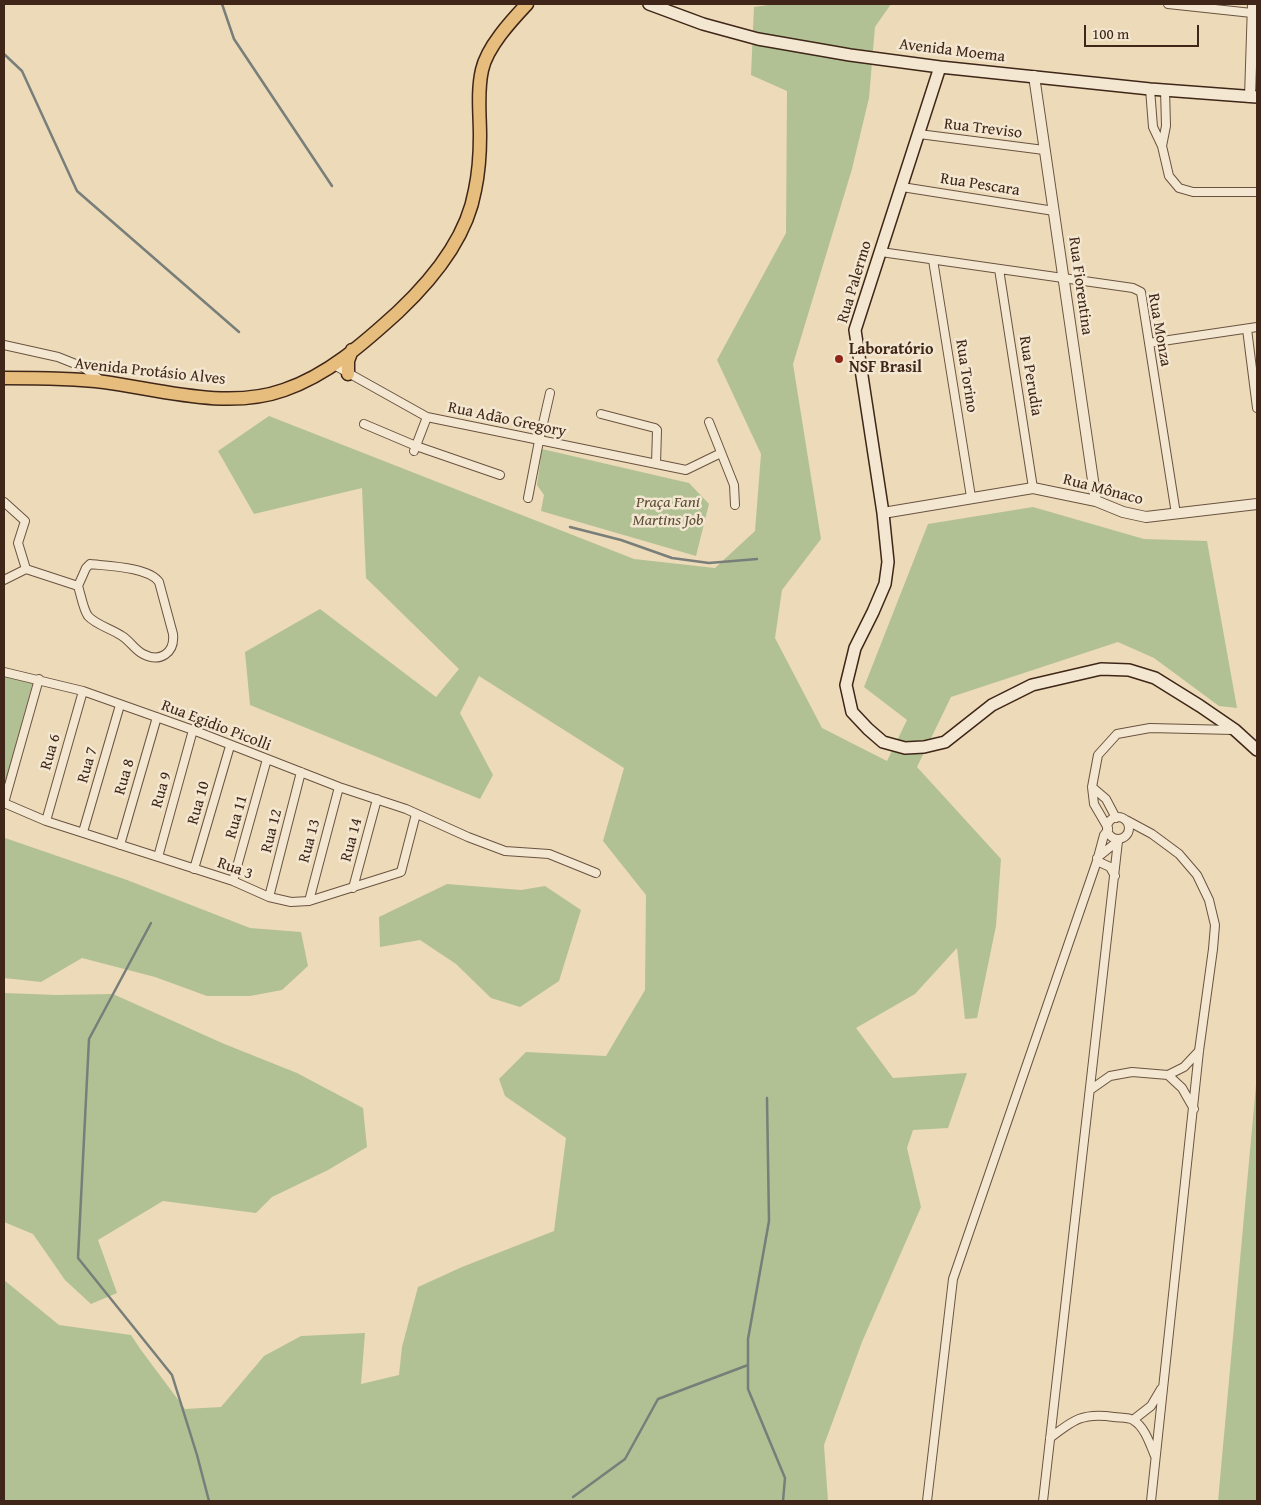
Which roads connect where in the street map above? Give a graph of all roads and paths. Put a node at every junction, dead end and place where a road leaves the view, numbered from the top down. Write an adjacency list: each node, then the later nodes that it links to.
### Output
1 (527, 4): 24 (main road, Avenida Protásio Alves)
2 (649, 4): 5 (main road, Avenida Moema)
3 (1168, 4): 4 (street)
4 (1253, 8): 9 (street)
5 (940, 67): 6 (main road, Avenida Moema); 10 (main road, Rua Palermo)
6 (1034, 76): 7 (main road, Avenida Moema); 12 (street, Rua Fiorentina)
7 (1150, 89): 8 (main road, Avenida Moema); 11 (street)
8 (1165, 89): 9 (main road, Avenida Moema); 11 (street)
9 (1253, 97)
10 (919, 134): 12 (street, Rua Treviso); 13 (main road, Rua Palermo)
11 (1162, 146): 14 (street)
12 (1044, 150): 15 (street, Rua Fiorentina)
13 (902, 187): 15 (street, Rua Pescara); 16 (main road, Rua Palermo)
14 (1257, 192)
15 (1054, 211): 19 (street, Rua Fiorentina)
16 (881, 252): 17 (street, Rua Monza); 47 (main road, Rua Palermo)
17 (933, 260): 18 (street, Rua Monza); 41 (street, Rua Torino)
18 (999, 268): 19 (street, Rua Monza); 40 (street, Rua Perudia)
19 (1064, 278): 22 (street, Rua Monza); 43 (street, Rua Fiorentina)
20 (1257, 327): 21 (street)
21 (1247, 329): 22 (street); 30 (street)
22 (1149, 343): 48 (street, Rua Monza)
23 (4, 344): 28 (street)
24 (352, 350): 25 (main road, Avenida Protásio Alves); 26 (main road)
25 (334, 366): 26 (street, Rua Adão Gregory); 28 (main road, Avenida Protásio Alves)
26 (348, 374): 32 (street, Rua Adão Gregory)
27 (4, 378): 28 (main road, Avenida Protásio Alves)
28 (103, 382)
29 (550, 393): 35 (street)
30 (1257, 408)
31 (601, 414): 38 (street)
32 (427, 417): 35 (street, Rua Adão Gregory); 36 (street)
33 (709, 422): 37 (street)
34 (364, 424): 36 (street)
35 (539, 441): 38 (street, Rua Adão Gregory); 42 (street)
36 (415, 449): 39 (street)
37 (721, 453): 38 (street, Rua Adão Gregory); 46 (street)
38 (656, 464)
39 (500, 475)
40 (1033, 488): 41 (street, Rua Mônaco); 43 (street, Rua Mônaco)
41 (971, 497): 47 (street, Rua Mônaco)
42 (528, 498)
43 (1096, 501): 48 (street, Rua Mônaco)
44 (4, 502): 49 (street)
45 (1257, 504): 48 (street, Rua Mônaco)
46 (735, 505)
47 (883, 513): 58 (main road, Rua Palermo)
48 (1176, 514)
49 (26, 569): 50 (street); 51 (street)
50 (4, 580)
51 (78, 586): 51 (street)
52 (4, 672): 53 (street, Rua Egidio Picolli)
53 (39, 679): 54 (street, Rua Egidio Picolli); 66 (street)
54 (83, 691): 55 (street, Rua Egidio Picolli); 70 (street, Rua 6)
55 (120, 705): 56 (street, Rua Egidio Picolli); 72 (street, Rua 7)
56 (157, 718): 57 (street, Rua Egidio Picolli); 76 (street, Rua 8)
57 (193, 730): 59 (street, Rua Egidio Picolli); 77 (street, Rua 9)
58 (1235, 730): 60 (main road, Rua Palermo); 64 (street)
59 (230, 746): 61 (street, Rua Egidio Picolli); 79 (street, Rua 10)
60 (1257, 750)
61 (267, 760): 62 (street, Rua Egidio Picolli); 82 (street, Rua 11)
62 (301, 772): 63 (street, Rua Egidio Picolli); 84 (street, Rua 12)
63 (339, 787): 65 (street, Rua Egidio Picolli); 85 (street, Rua 13)
64 (1092, 787): 68 (street); 71 (street)
65 (377, 799): 67 (street, Rua Egidio Picolli); 83 (street, Rua 14)
66 (4, 803): 70 (street, Rua 3)
67 (416, 814): 80 (street, Rua Egidio Picolli); 83 (street, Rua 3)
68 (1116, 818): 69 (street); 71 (street)
69 (1126, 820): 73 (street); 74 (street)
70 (46, 821): 72 (street, Rua 3)
71 (1108, 829): 75 (street); 78 (street)
72 (83, 832): 76 (street, Rua 3)
73 (1128, 832): 74 (street); 75 (street)
74 (1152, 834): 86 (street)
75 (1119, 840): 78 (street); 81 (street)
76 (120, 845): 77 (street, Rua 3)
77 (158, 857): 79 (street, Rua 3)
78 (1097, 860): 81 (street); 94 (street)
79 (194, 869): 82 (street, Rua 3)
80 (596, 873)
81 (1115, 876): 88 (street)
82 (233, 881): 84 (street, Rua 3)
83 (353, 888): 85 (street, Rua 3)
84 (269, 897): 85 (street, Rua 3)
85 (309, 901)
86 (1199, 1051): 87 (street); 89 (street)
87 (1168, 1075): 88 (street); 89 (street)
88 (1090, 1090): 92 (street)
89 (1194, 1108): 90 (street)
90 (1164, 1384): 91 (street); 93 (street)
91 (1132, 1420): 92 (street); 93 (street)
92 (1050, 1438): 95 (street)
93 (1155, 1458): 96 (street)
94 (928, 1501)
95 (1043, 1501)
96 (1151, 1501)

